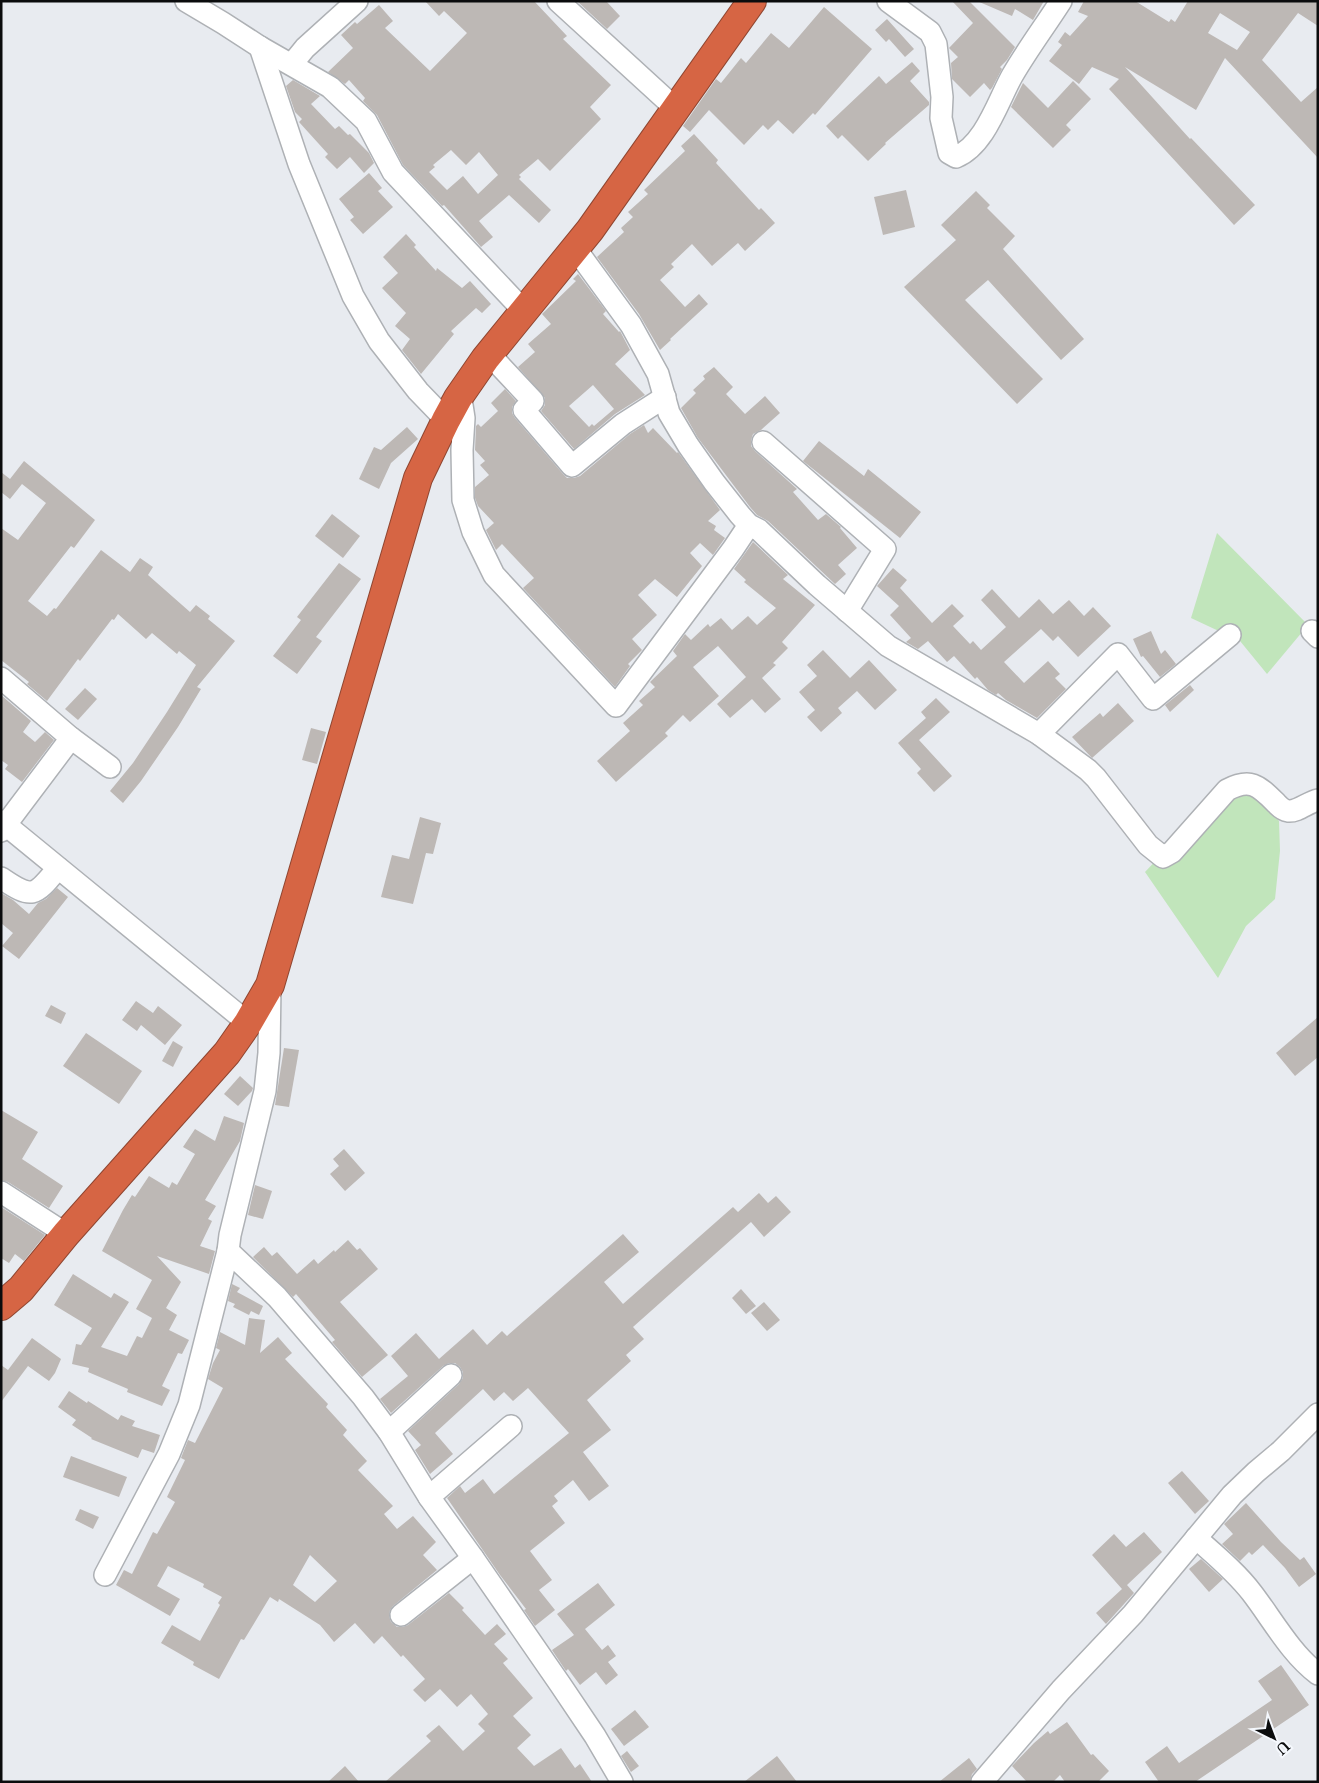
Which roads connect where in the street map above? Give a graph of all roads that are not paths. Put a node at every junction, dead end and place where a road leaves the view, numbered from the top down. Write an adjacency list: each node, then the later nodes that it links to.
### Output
1 (186, 1): 7 (street)
2 (357, 1): 8 (street)
3 (558, 1): 9 (street)
4 (752, 1): 9 (highway)
5 (888, 1): 6 (street)
6 (1061, 1)
7 (260, 47): 8 (street); 14 (street)
8 (292, 64): 11 (street)
9 (675, 108): 10 (highway)
10 (575, 248): 11 (highway); 13 (street)
11 (524, 311): 12 (highway)
12 (489, 354): 13 (street); 14 (highway)
13 (665, 397): 16 (street)
14 (452, 409): 16 (street); 27 (highway)
15 (763, 442): 17 (street)
16 (749, 525): 17 (street)
17 (847, 611): 20 (street)
18 (1230, 634): 20 (street)
19 (1, 678): 21 (street)
20 (1040, 734): 23 (street)
21 (72, 738): 22 (street); 24 (street)
22 (110, 767)
23 (1318, 800)
24 (3, 826): 25 (street)
25 (58, 868): 26 (street); 28 (street)
26 (1, 878)
27 (270, 985): 28 (highway); 31 (street)
28 (248, 1023): 30 (highway)
29 (1, 1192): 30 (street)
30 (66, 1234): 32 (highway)
31 (228, 1251): 36 (street); 40 (street)
32 (1, 1306)
33 (451, 1375): 36 (street)
34 (1318, 1414): 38 (street)
35 (510, 1426): 37 (street)
36 (389, 1432): 37 (street)
37 (429, 1497): 39 (street)
38 (1196, 1538): 42 (street); 44 (street)
39 (468, 1562): 41 (street); 43 (street)
40 (105, 1574)
41 (401, 1615)
42 (1318, 1674)
43 (622, 1782)
44 (982, 1782)

